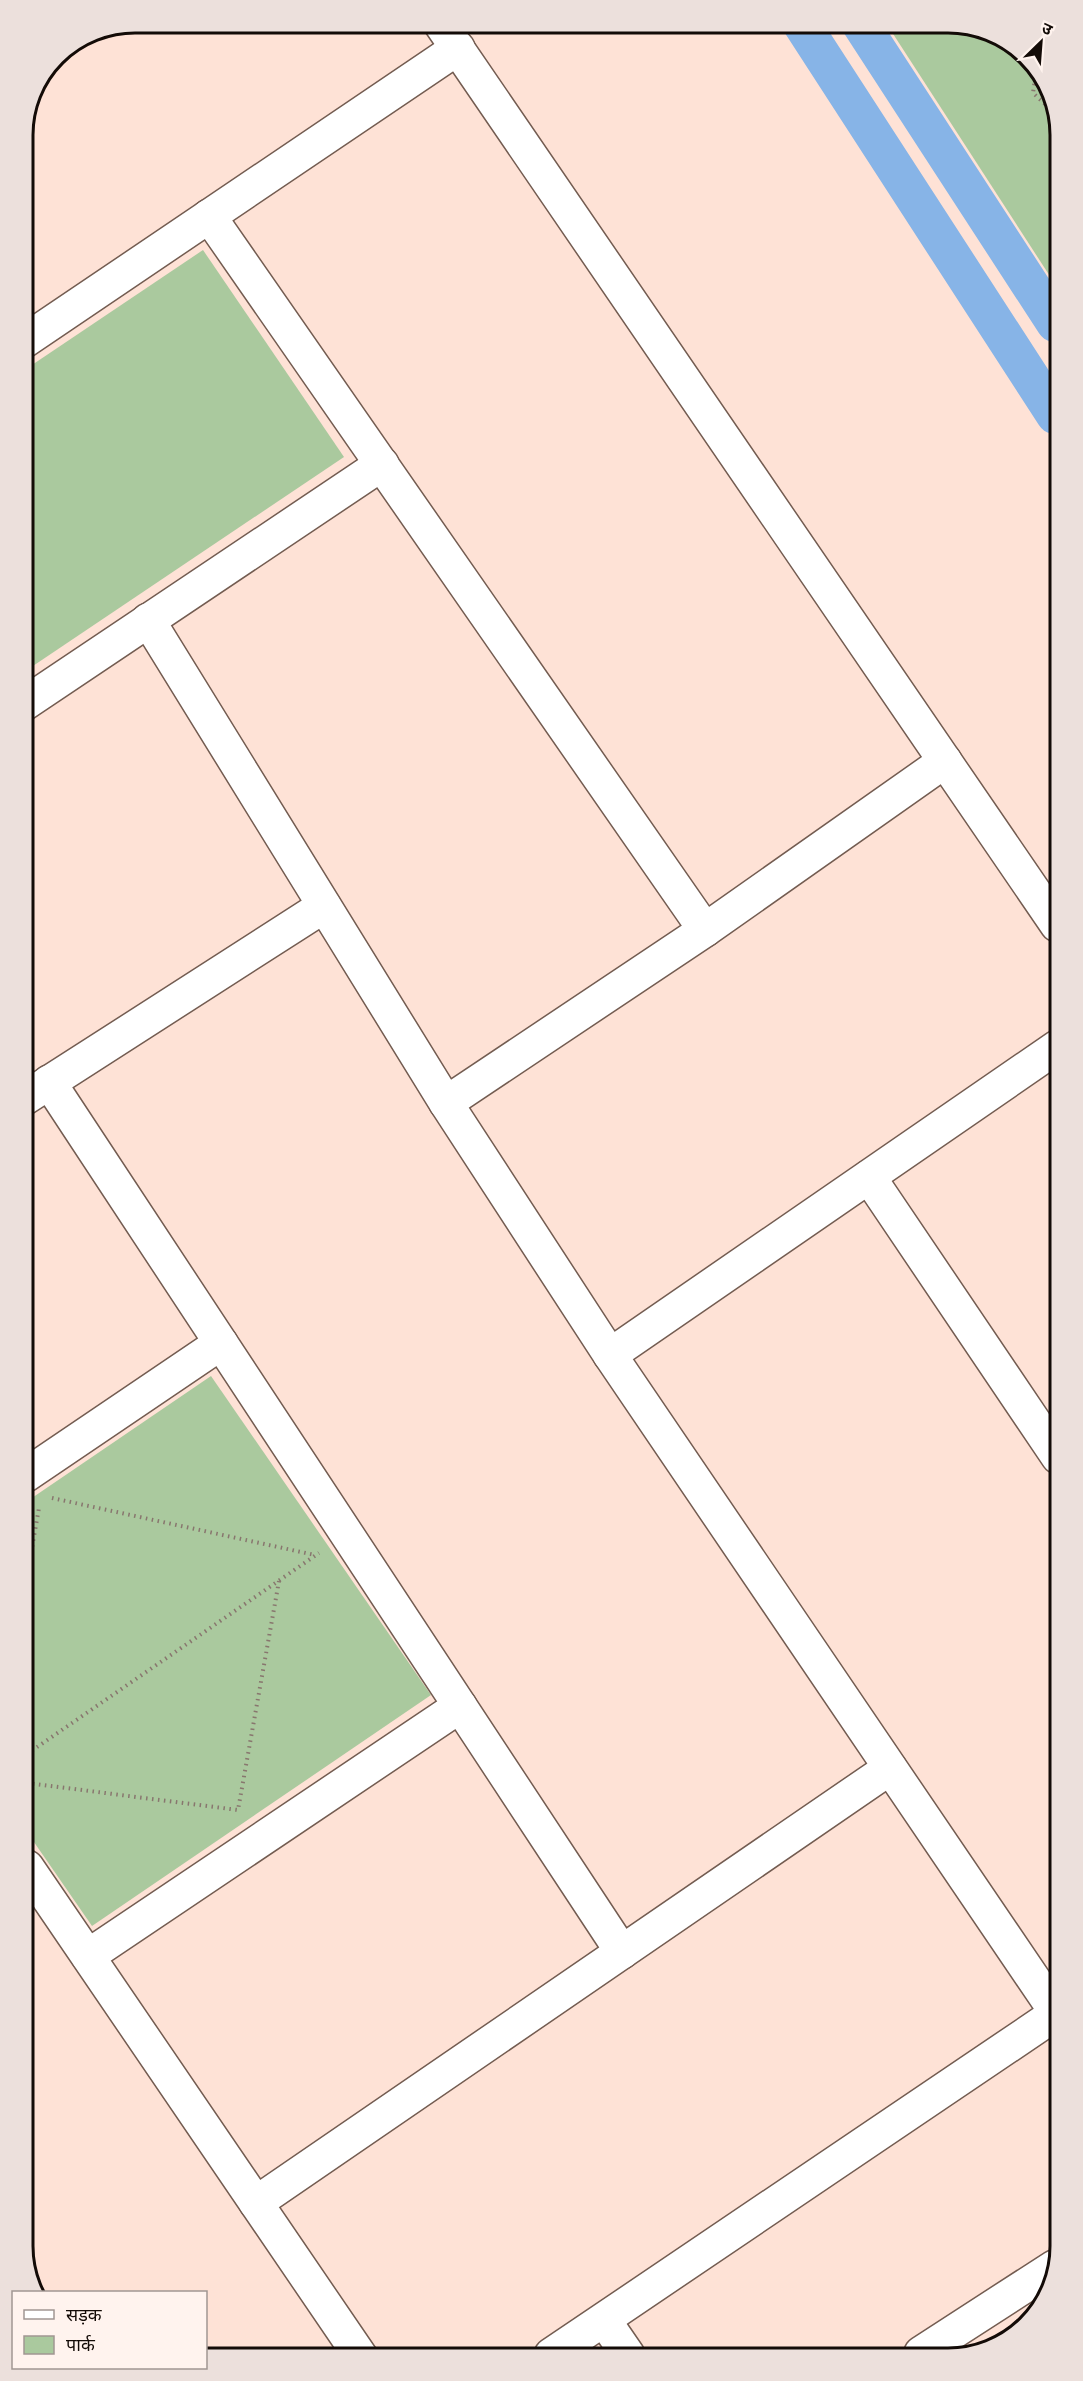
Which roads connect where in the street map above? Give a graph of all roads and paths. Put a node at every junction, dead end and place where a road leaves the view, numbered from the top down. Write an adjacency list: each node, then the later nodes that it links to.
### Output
1 (449, 35): 4 (street); 9 (street)
2 (1035, 82): 3 (path)
3 (1045, 104)
4 (209, 216): 5 (street); 6 (street)
5 (33, 335)
6 (382, 464): 7 (street); 12 (street)
7 (148, 620): 8 (street); 10 (street)
8 (33, 698)
9 (945, 761): 11 (street); 12 (street)
10 (324, 906): 14 (street); 15 (street)
11 (1050, 915)
12 (705, 930): 15 (street)
13 (1050, 1052): 16 (street)
14 (37, 1090): 17 (street)
15 (446, 1103): 18 (street)
16 (868, 1177): 18 (street); 19 (street)
17 (221, 1343): 20 (street); 22 (street)
18 (610, 1354): 28 (street)
19 (1050, 1445)
20 (34, 1485): 24 (path)
21 (39, 1507): 23 (path)
22 (347, 1534): 24 (path); 26 (street)
23 (33, 1542)
24 (316, 1555): 25 (path)
25 (279, 1581): 27 (path); 29 (path)
26 (460, 1706): 31 (street); 32 (street)
27 (33, 1750)
28 (890, 1768): 31 (street); 33 (street)
29 (33, 1785)
30 (33, 1876): 32 (street)
31 (622, 1952): 35 (street)
32 (88, 1956): 35 (street)
33 (1050, 2003)
34 (1050, 2020): 37 (street)
35 (256, 2203): 38 (street)
36 (1047, 2271): 41 (street)
37 (604, 2320): 39 (street); 40 (street)
38 (355, 2348)
39 (562, 2348)
40 (623, 2348)
41 (929, 2348)

